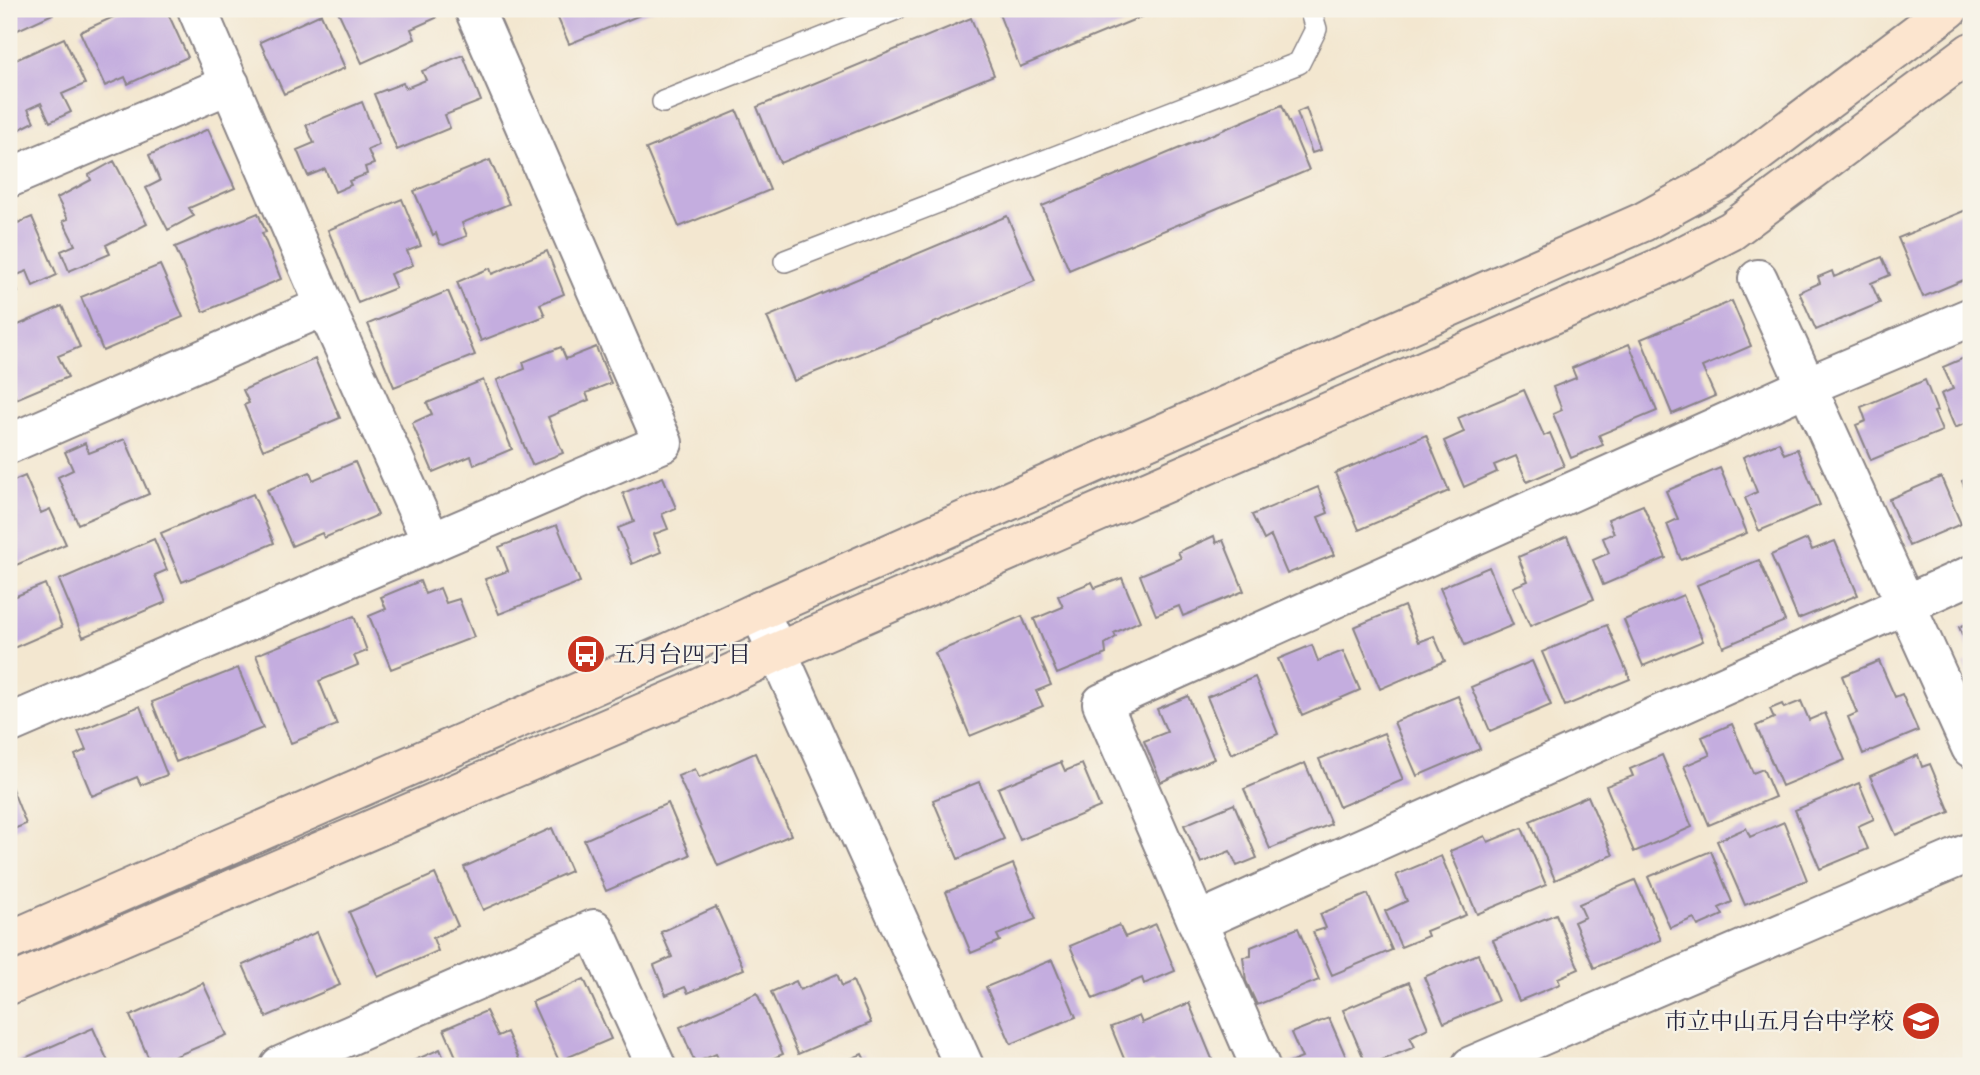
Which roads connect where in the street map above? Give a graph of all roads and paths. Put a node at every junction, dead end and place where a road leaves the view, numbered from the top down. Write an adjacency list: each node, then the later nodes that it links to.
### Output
1 (197, 9): 7 (street)
2 (474, 9): 16 (street)
3 (896, 9): 8 (lane)
4 (1310, 9): 10 (lane)
5 (1949, 9): 19 (street)
6 (1971, 52): 20 (street)
7 (230, 84): 9 (street); 12 (street)
8 (663, 102)
9 (9, 178)
10 (785, 261)
11 (1758, 279): 14 (street)
12 (325, 306): 15 (street); 16 (street)
13 (1971, 317): 14 (street)
14 (1807, 386): 18 (street); 24 (street)
15 (9, 444)
16 (432, 543): 21 (street)
17 (1971, 575): 18 (street)
18 (1906, 604): 22 (street); 24 (street)
19 (758, 611): 20 (street); 25 (street)
20 (777, 652): 26 (street); 29 (street)
21 (9, 724)
22 (1971, 748)
23 (1971, 852): 31 (street)
24 (1197, 922): 30 (street)
25 (9, 940)
26 (9, 985)
27 (280, 1066): 28 (street)
28 (656, 1066)
29 (964, 1066)
30 (1260, 1066)
31 (1471, 1066)

